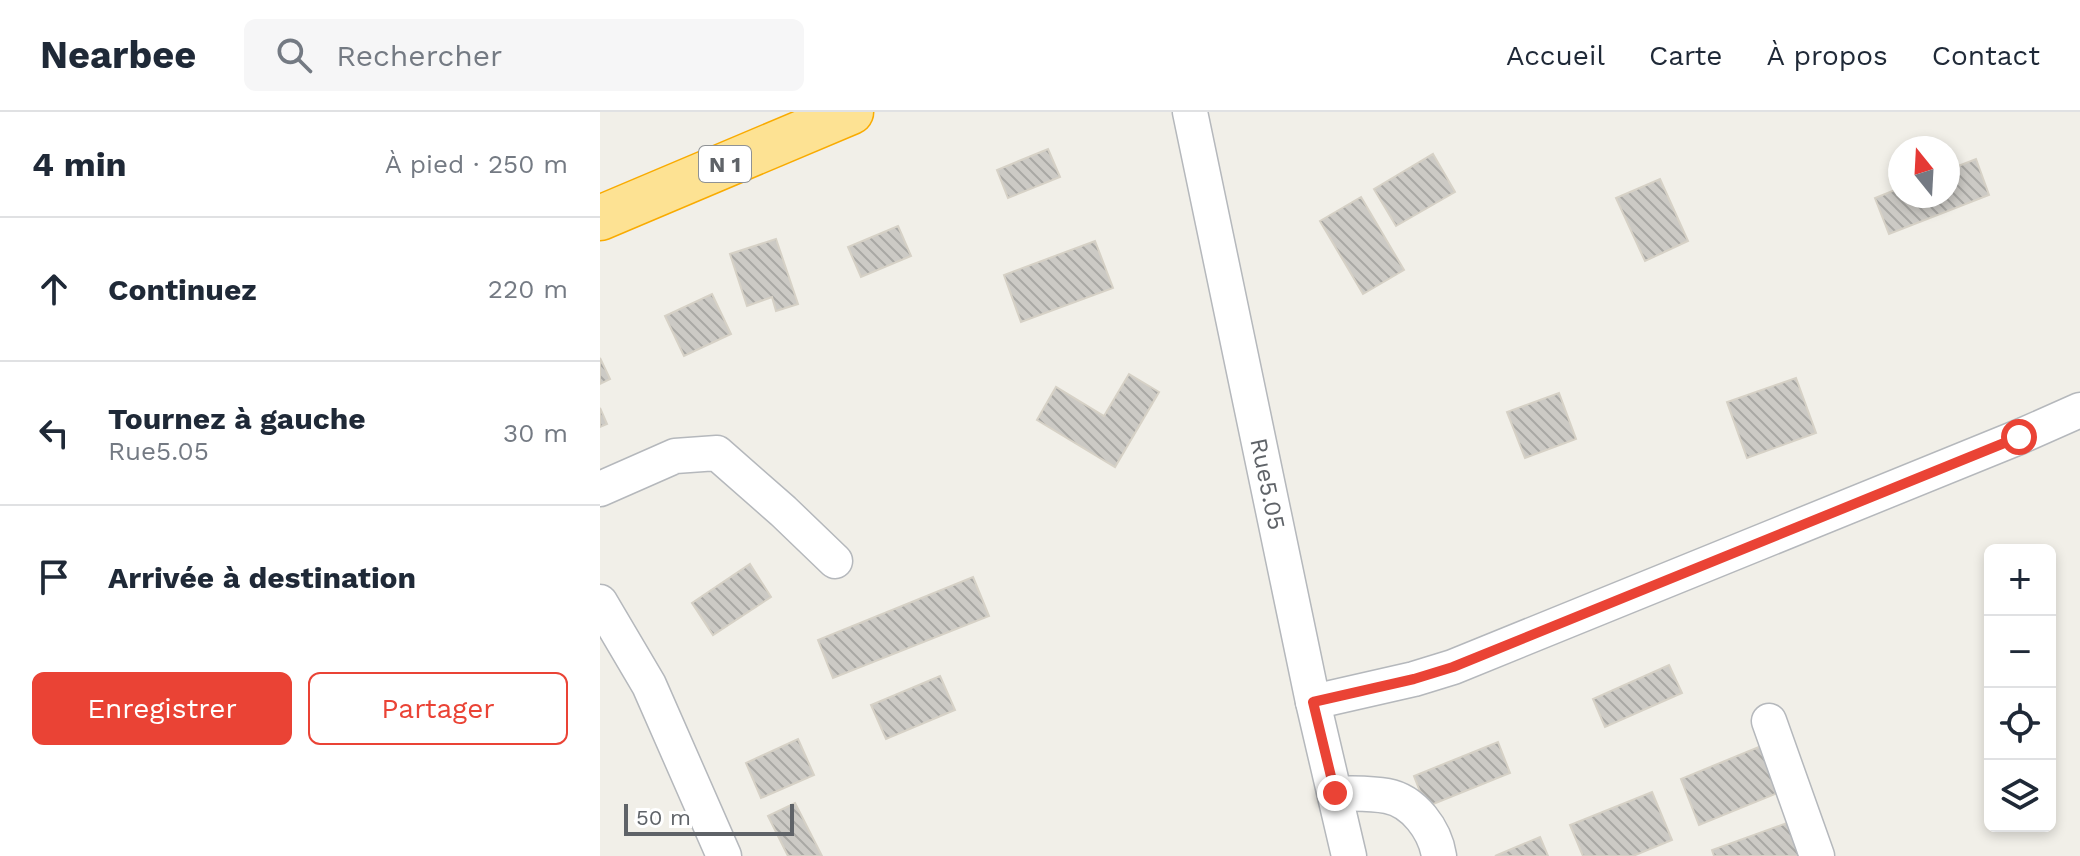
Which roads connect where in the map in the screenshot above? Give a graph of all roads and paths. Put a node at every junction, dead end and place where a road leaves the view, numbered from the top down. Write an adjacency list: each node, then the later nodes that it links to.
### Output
1 (851, 112): 3 (highway, N 1)
2 (1190, 112): 8 (street, Rue5.05)
3 (600, 218)
4 (2080, 410): 8 (street)
5 (600, 489): 6 (street)
6 (835, 561)
7 (600, 602): 11 (street)
8 (1313, 702): 10 (street, Rue5.05)
9 (1769, 721): 14 (street)
10 (1335, 793): 12 (street, Rue5.05); 13 (street)
11 (724, 856)
12 (1349, 856)
13 (1439, 856)
14 (1817, 856)

